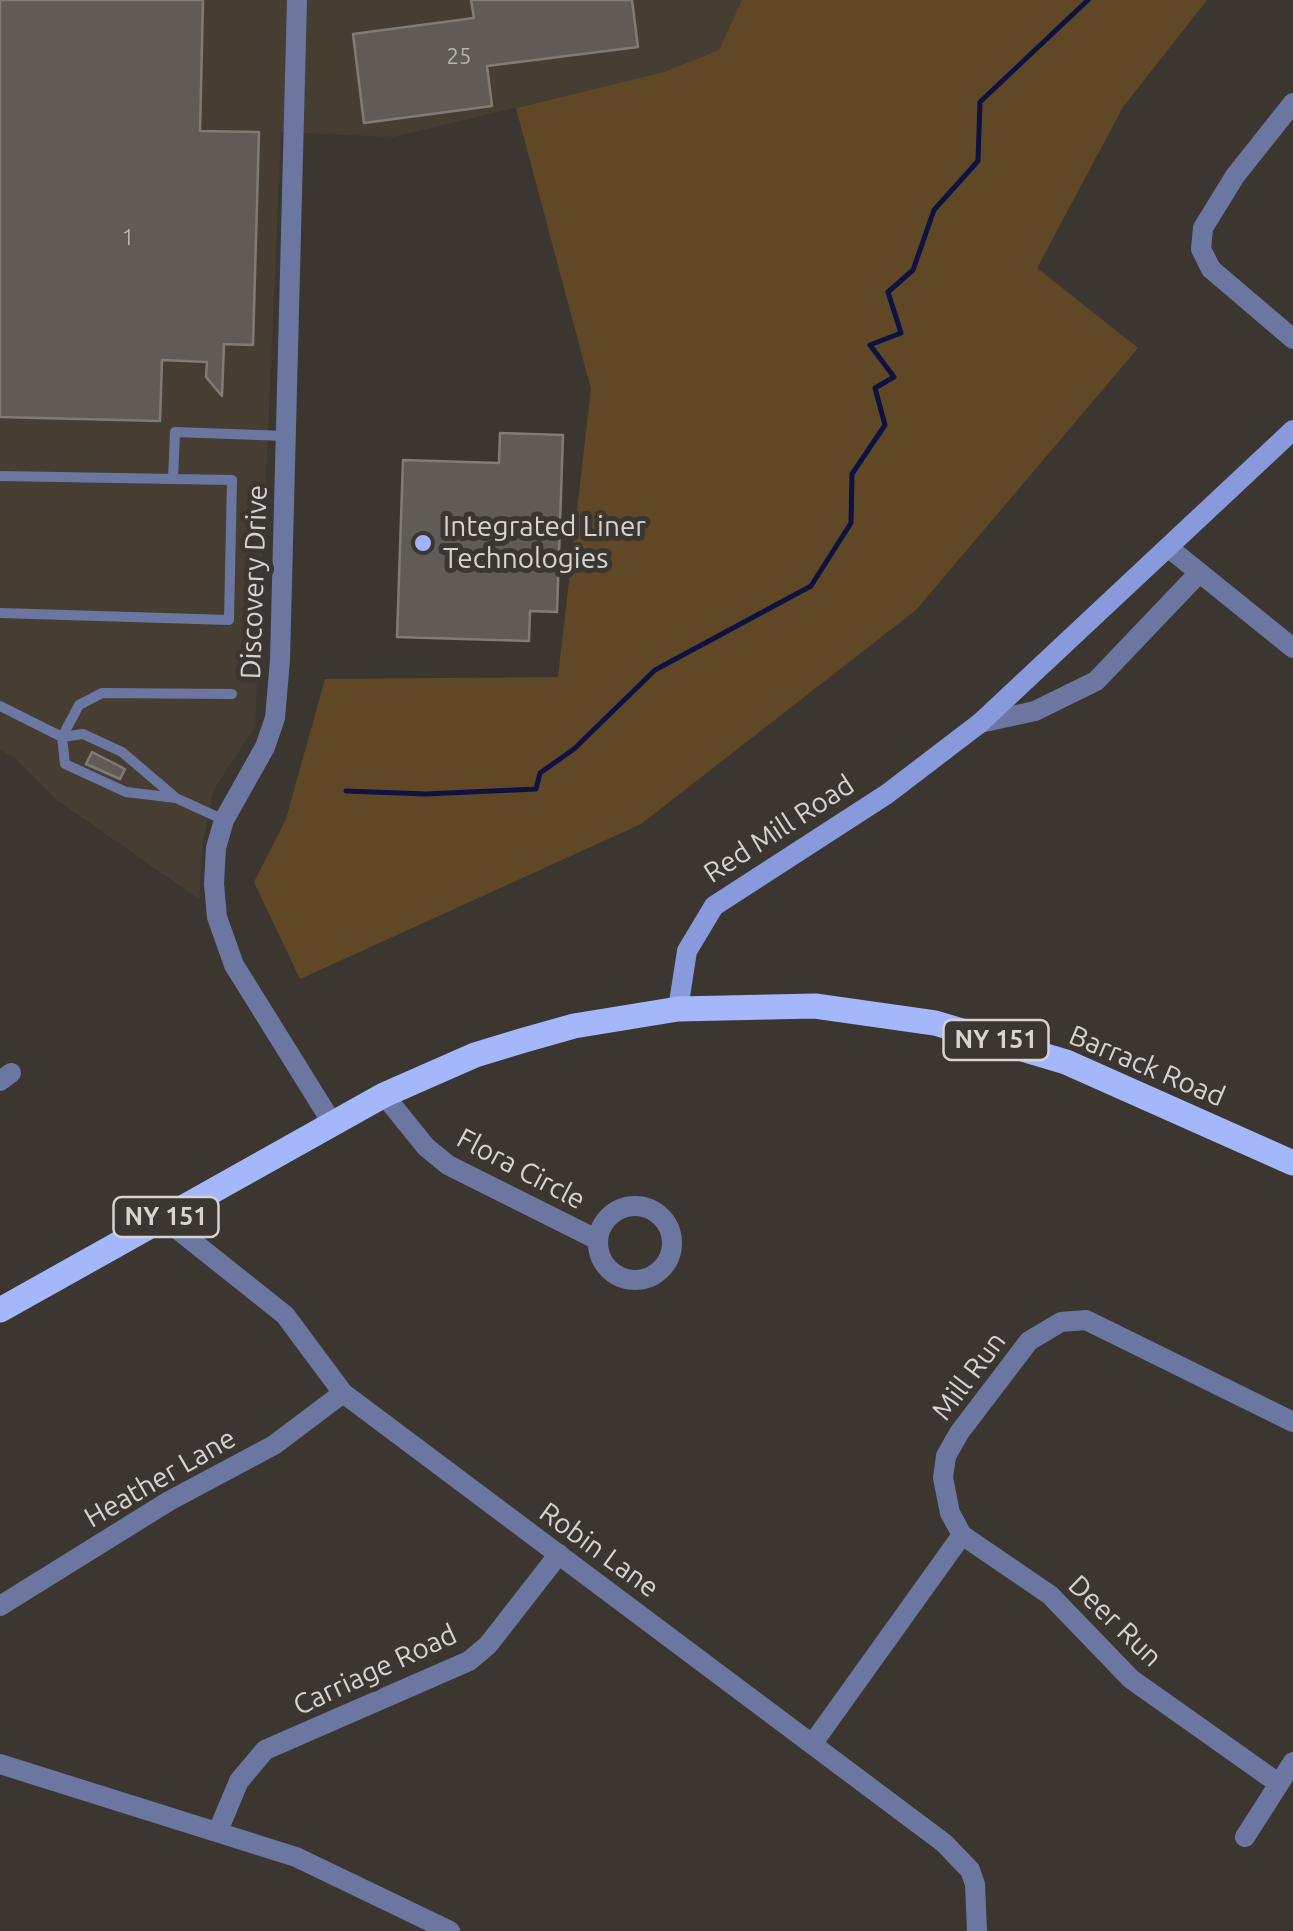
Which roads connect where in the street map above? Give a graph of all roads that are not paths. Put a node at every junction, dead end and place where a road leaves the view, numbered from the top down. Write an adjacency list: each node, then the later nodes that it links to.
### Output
1 (297, 0): 5 (street, Discovery Drive)
2 (1293, 103): 3 (street)
3 (1293, 339)
4 (1293, 430): 8 (street, Red Mill Road)
5 (286, 436): 7 (lane); 17 (street, Discovery Drive)
6 (0, 476): 7 (lane)
7 (173, 479): 10 (lane)
8 (1169, 548): 9 (street); 14 (street, Red Mill Road)
9 (1199, 572): 11 (street); 14 (street)
10 (0, 613)
11 (1293, 648)
12 (232, 694): 15 (lane)
13 (0, 706): 15 (lane)
14 (980, 723): 18 (street, Red Mill Road)
15 (62, 737): 16 (lane); 16 (lane)
16 (176, 798): 17 (lane)
17 (224, 820): 20 (street, Discovery Drive)
18 (678, 1009): 19 (main road, NY 151); 21 (main road, Barrack Road / NY 151)
19 (384, 1095): 20 (main road, NY 151); 23 (street, Flora Circle)
20 (331, 1122): 22 (main road, NY 151)
21 (1293, 1163)
22 (163, 1218): 24 (main road, NY 151); 25 (street, Robin Lane)
23 (598, 1240)
24 (0, 1310)
25 (344, 1393): 28 (street, Robin Lane); 29 (street, Heather Lane)
26 (1293, 1422): 27 (street, Mill Run)
27 (962, 1536): 30 (street); 33 (street, Deer Run)
28 (558, 1554): 30 (street, Robin Lane); 34 (street, Carriage Road)
29 (0, 1606)
30 (813, 1742): 37 (street, Robin Lane)
31 (1293, 1762): 33 (street)
32 (0, 1764): 34 (street)
33 (1278, 1783): 35 (street)
34 (218, 1831): 36 (street)
35 (1245, 1837)
36 (450, 1931)
37 (978, 1931)

